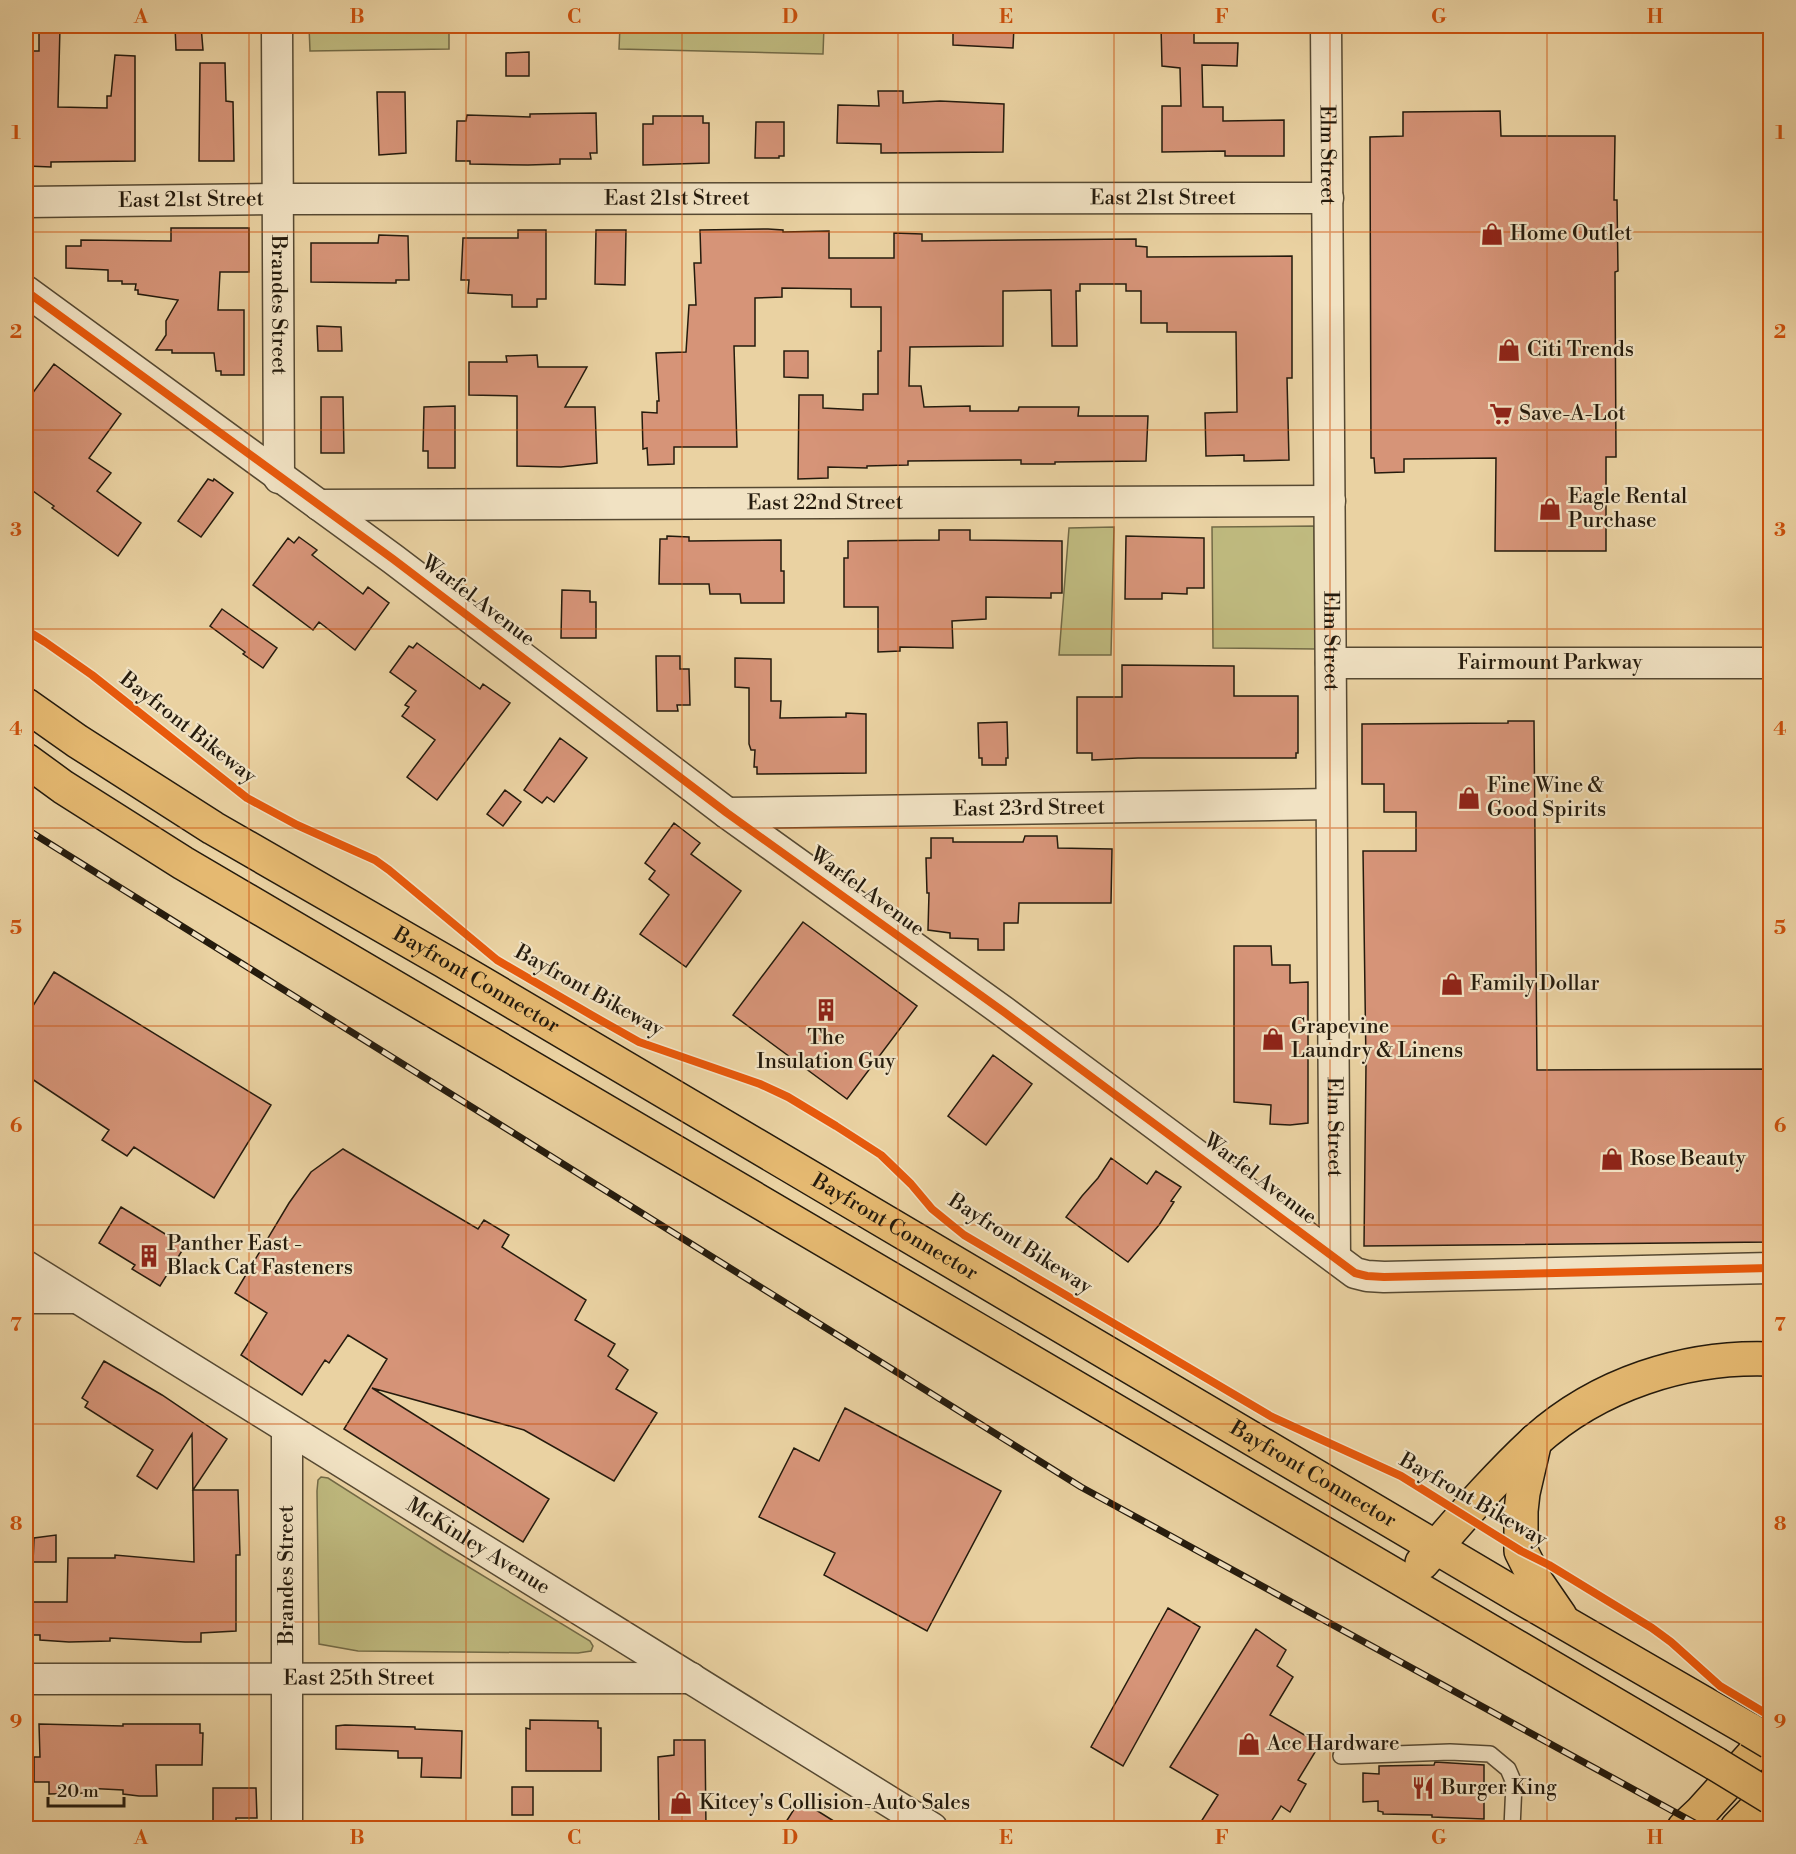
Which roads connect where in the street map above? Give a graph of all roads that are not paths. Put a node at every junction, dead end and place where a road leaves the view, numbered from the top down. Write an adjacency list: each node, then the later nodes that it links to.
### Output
1 (277, 26): 4 (street, Brandes Street)
2 (1326, 26): 3 (street, Elm Street)
3 (1328, 198): 4 (street, East 21st Street); 8 (street, Elm Street)
4 (279, 199): 5 (street, East 21st Street); 7 (street, Brandes Street)
5 (26, 202)
6 (26, 291): 7 (street, Warfel Avenue)
7 (279, 478): 9 (street, Warfel Avenue)
8 (1330, 501): 9 (street, East 22nd Street); 10 (street, Elm Street)
9 (318, 505): 15 (street, Warfel Avenue)
10 (1331, 663): 11 (street, Fairmount Parkway); 14 (street, Elm Street)
11 (1770, 663)
12 (26, 705): 24 (main road, Bayfront Connector)
13 (26, 760): 25 (main road)
14 (1331, 804): 15 (street, East 23rd Street); 16 (street, Elm Street)
15 (727, 813): 16 (street, Warfel Avenue)
16 (1335, 1257): 18 (street, Warfel Avenue)
17 (26, 1266): 20 (street, McKinley Avenue)
18 (1770, 1269)
19 (26, 1298): 20 (street)
20 (76, 1298): 22 (street, McKinley Avenue)
21 (1770, 1359): 23 (main road)
22 (288, 1429): 27 (street, Brandes Street); 28 (street, McKinley Avenue)
23 (1535, 1441): 24 (main road); 26 (main road)
24 (1436, 1547): 25 (main road); 26 (main road, Bayfront Connector)
25 (1405, 1582): 33 (main road, bridge)
26 (1565, 1623): 31 (main road, Bayfront Connector, bridge)
27 (286, 1678): 28 (street, East 25th Street); 29 (street, East 25th Street); 34 (street, Brandes Street)
28 (691, 1678): 35 (street, McKinley Avenue)
29 (26, 1679)
30 (1770, 1736): 37 (main road)
31 (1770, 1742)
32 (1341, 1756): 36 (lane)
33 (1770, 1795): 38 (main road)
34 (287, 1828)
35 (932, 1828)
36 (1512, 1828)
37 (1684, 1828)
38 (1737, 1828)

